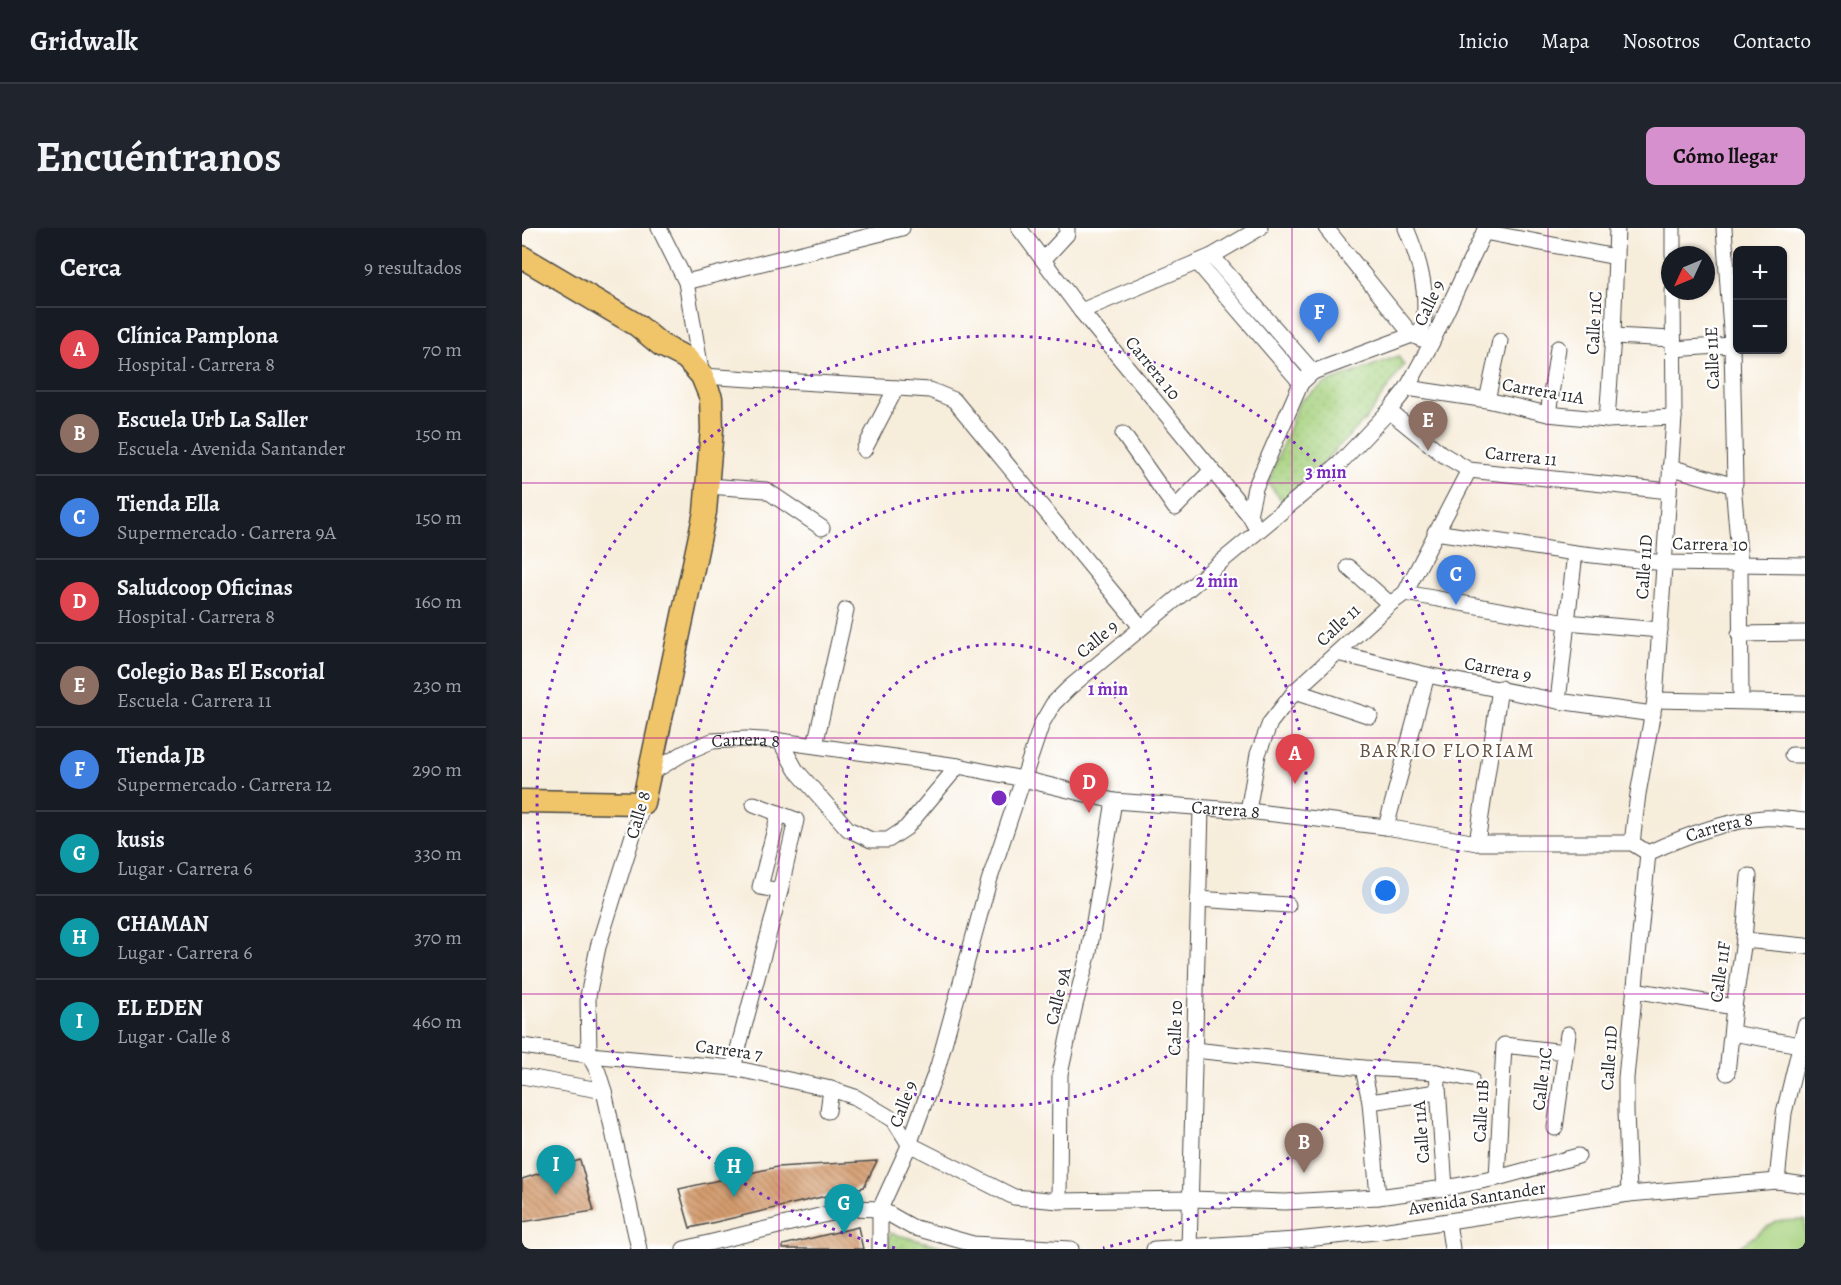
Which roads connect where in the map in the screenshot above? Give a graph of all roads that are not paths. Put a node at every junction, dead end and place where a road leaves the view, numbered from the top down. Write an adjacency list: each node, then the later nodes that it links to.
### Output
1 (659, 228): 19 (street)
2 (902, 228): 19 (street)
3 (1019, 228): 16 (street, Carrera 10)
4 (1067, 228): 16 (street)
5 (1260, 228): 13 (street)
6 (1326, 228): 23 (street)
7 (1406, 228): 23 (street)
8 (1617, 228): 15 (street, Calle 11C)
9 (1673, 228): 12 (street)
10 (1724, 228): 27 (street, Calle 11E)
11 (1485, 230): 15 (street); 23 (street, Calle 9)
12 (1673, 246)
13 (1212, 256): 17 (street); 29 (street)
14 (522, 257): 26 (highway)
15 (1616, 257): 22 (street, Calle 11C)
16 (1043, 260): 21 (street, Carrera 10)
17 (1197, 262): 21 (street); 31 (street)
18 (522, 272): 26 (highway)
19 (686, 282): 30 (street)
20 (1673, 300): 25 (street, Calle 11D)
21 (1081, 312): 42 (street, Carrera 10)
22 (1613, 336): 25 (street); 38 (street, Calle 11C)
23 (1421, 339): 29 (street); 33 (street, Calle 9)
24 (1500, 341): 34 (street)
25 (1673, 344): 27 (street); 37 (street, Calle 11D)
26 (661, 345): 30 (highway)
27 (1732, 345): 44 (street, Calle 11E)
28 (1558, 348): 36 (street)
29 (1313, 372): 31 (street)
30 (702, 376): 32 (street); 45 (highway, Calle 8)
31 (1301, 383): 47 (street)
32 (897, 388): 40 (street); 60 (street)
33 (1407, 388): 34 (street, Carrera 11A); 35 (street, Calle 9)
34 (1487, 400): 36 (street, Carrera 11A)
35 (1389, 411): 43 (street, Carrera 11); 49 (street, Calle 9)
36 (1548, 414): 38 (street, Carrera 11A)
37 (1674, 417): 38 (street, Carrera 11A); 41 (street, Calle 11D)
38 (1607, 420)
39 (1123, 434): 42 (street)
40 (864, 450)
41 (1670, 467): 44 (street); 46 (street, Calle 11D)
42 (1212, 470): 47 (street, Carrera 10)
43 (1469, 470): 46 (street, Carrera 11); 50 (street, Calle 11)
44 (1732, 484): 53 (street, Calle 11E)
45 (707, 486): 48 (street); 76 (highway, Calle 8)
46 (1669, 491): 52 (street, Calle 11D)
47 (1249, 515): 49 (street, Carrera 10)
48 (822, 528)
49 (1258, 531): 60 (street, Calle 9)
50 (1435, 532): 51 (street, Carrera 10); 56 (street, Calle 11)
51 (1575, 553): 52 (street, Carrera 10); 59 (street)
52 (1664, 563): 53 (street, Carrera 10); 61 (street, Calle 11D)
53 (1740, 564): 54 (street, Carrera 10); 63 (street, Calle 11E)
54 (1805, 565)
55 (1348, 567): 57 (street)
56 (1405, 593): 57 (street, Calle 11); 59 (street)
57 (1390, 604): 64 (street, Calle 11)
58 (846, 610): 74 (street)
59 (1566, 622): 61 (street); 68 (street)
60 (1141, 627): 77 (street, Calle 9)
61 (1660, 630): 71 (street, Calle 11D)
62 (1805, 633): 63 (street)
63 (1739, 634): 69 (street, Calle 11E)
64 (1337, 653): 65 (street, Carrera 9); 67 (street, Calle 11)
65 (1427, 675): 66 (street, Carrera 9); 85 (street)
66 (1500, 688): 68 (street, Carrera 9); 86 (street)
67 (1295, 691): 72 (street); 83 (street, Calle 11)
68 (1558, 701): 71 (street, Carrera 9)
69 (1741, 701): 70 (street, Carrera 9); 71 (street, Carrera 9)
70 (1805, 703)
71 (1654, 707): 87 (street, Calle 11D)
72 (1370, 716)
73 (780, 741): 74 (street, Carrera 8); 75 (street); 76 (street, Carrera 8)
74 (815, 745): 75 (street, Carrera 8)
75 (958, 766): 77 (street, Carrera 8)
76 (650, 774): 80 (highway, Calle 8)
77 (1023, 779): 79 (street, Carrera 8); 114 (street, Calle 9)
78 (522, 801): 80 (highway)
79 (1114, 801): 82 (street, Carrera 8); 122 (street, Calle 9A)
80 (643, 803): 103 (street, Calle 8)
81 (754, 804): 104 (street)
82 (1201, 809): 83 (street, Carrera 8); 90 (street, Calle 10)
83 (1248, 811): 85 (street, Carrera 8)
84 (1805, 821): 88 (street, Carrera 8)
85 (1386, 827): 86 (street, Carrera 8)
86 (1477, 843): 87 (street, Carrera 8)
87 (1632, 843): 88 (street)
88 (1648, 853): 94 (street, Calle 11D)
89 (1749, 876): 92 (street, Calle 11F)
90 (1198, 899): 91 (street); 101 (street, Calle 10)
91 (1288, 906)
92 (1744, 940): 93 (street); 95 (street, Calle 11F)
93 (1805, 946)
94 (1634, 990): 95 (street); 119 (street, Calle 11D)
95 (1734, 1006): 97 (street, Calle 11F)
96 (1805, 1026): 99 (street)
97 (1732, 1033): 99 (street); 107 (street, Calle 11F)
98 (1568, 1034): 102 (street, Calle 11C)
99 (1800, 1045): 116 (street)
100 (522, 1046): 103 (street, Carrera 7)
101 (1194, 1050): 105 (street); 123 (street, Calle 10)
102 (1565, 1052): 113 (street, Calle 11C); 117 (street, Calle 11B)
103 (595, 1066): 104 (street, Carrera 7); 110 (street, Calle 8)
104 (733, 1068): 114 (street, Carrera 7)
105 (1363, 1068): 106 (street); 112 (street)
106 (1437, 1072): 109 (street); 111 (street, Calle 11A)
107 (1727, 1073)
108 (522, 1076): 110 (street)
109 (1471, 1079)
110 (604, 1091): 129 (street, Calle 8)
111 (1437, 1092): 112 (street); 120 (street, Calle 11A)
112 (1370, 1102): 121 (street)
113 (1556, 1128)
114 (906, 1151): 122 (street); 124 (street, Calle 9)
115 (1578, 1156): 117 (street)
116 (1777, 1173): 118 (street, Avenida Santander); 119 (street, Avenida Santander)
117 (1497, 1178): 120 (street)
118 (1805, 1185)
119 (1629, 1187): 125 (street, Avenida Santander)
120 (1445, 1188): 121 (street)
121 (1378, 1197): 123 (street)
122 (1059, 1201): 123 (street)
123 (1189, 1205): 126 (street, Calle 10)
124 (880, 1209): 127 (street); 131 (street, Calle 9); 132 (street)
125 (1448, 1222): 128 (street, Avenida Santander); 134 (street)
126 (1190, 1244): 128 (street, Avenida Santander); 133 (street, Avenida Santander)
127 (714, 1245): 130 (street)
128 (1259, 1245)
129 (639, 1249)
130 (684, 1249)
131 (880, 1249)
132 (1071, 1249)
133 (1154, 1249)
134 (1452, 1249)

